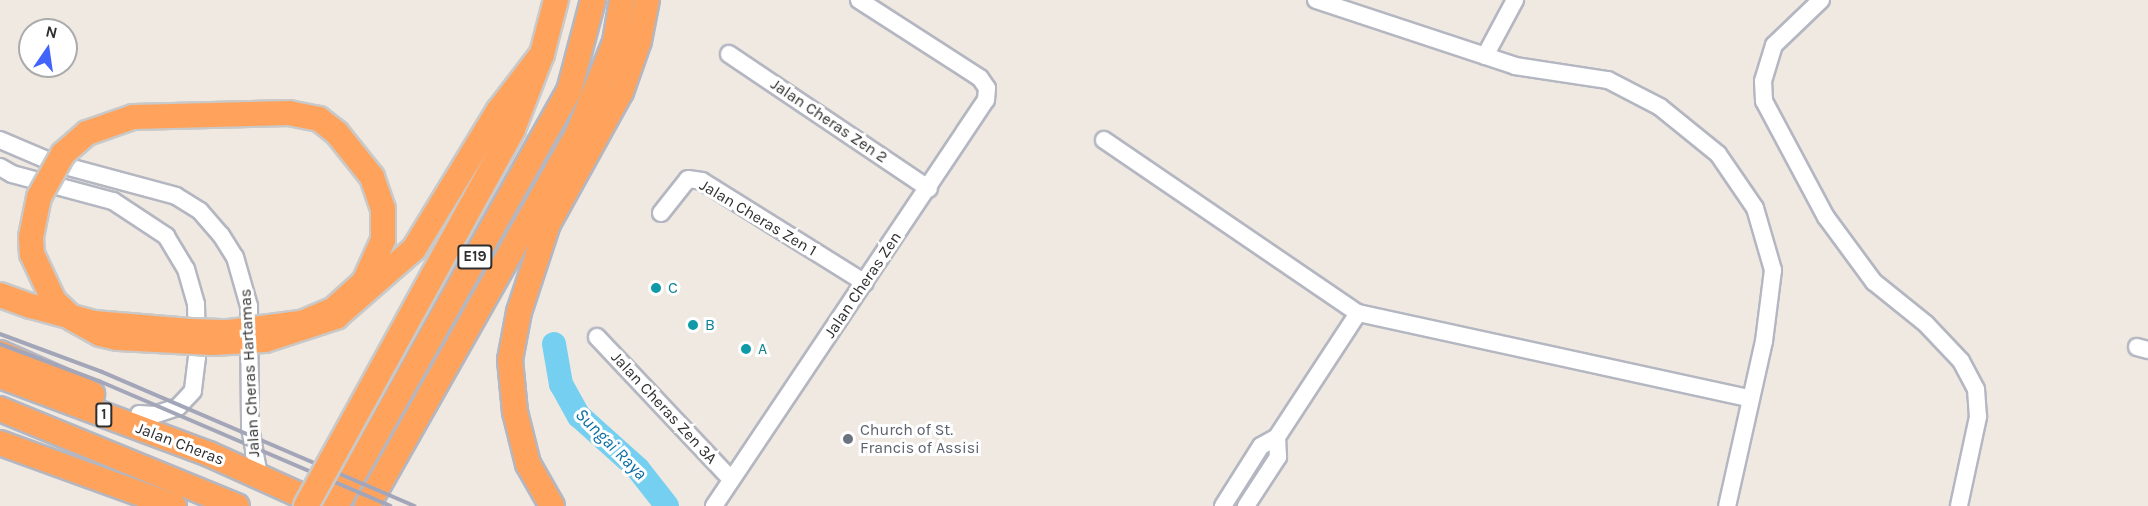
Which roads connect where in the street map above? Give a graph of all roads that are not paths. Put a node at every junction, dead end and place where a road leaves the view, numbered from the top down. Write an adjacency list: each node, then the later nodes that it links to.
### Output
1 (556, 0): 9 (highway, E19, bridge)
2 (592, 0): 37 (highway, E19)
3 (622, 0): 38 (highway)
4 (647, 0): 39 (highway)
5 (859, 0): 15 (street, Jalan Cheras Zen)
6 (1316, 0): 11 (street)
7 (1515, 0): 11 (street)
8 (1821, 0): 44 (street)
9 (543, 54): 18 (highway, bridge); 35 (highway, E19, bridge)
10 (729, 54): 15 (street, Jalan Cheras Zen 2)
11 (1485, 56): 23 (street)
12 (0, 140): 30 (street, Jalan Cheras Hartamas)
13 (1104, 140): 19 (street)
14 (0, 167): 25 (street)
15 (929, 189): 17 (street, Jalan Cheras Zen)
16 (661, 213): 17 (street, Jalan Cheras Zen 1)
17 (864, 283): 31 (street, Jalan Cheras Zen)
18 (0, 295)
19 (1358, 313): 23 (street); 26 (street)
20 (597, 337): 31 (street, Jalan Cheras Zen 3A)
21 (0, 353): 25 (highway)
22 (0, 376): 28 (highway, Jalan Cheras / 1)
23 (1749, 398): 43 (street)
24 (0, 409): 34 (highway, Jalan Cheras / 1)
25 (139, 414): 28 (highway)
26 (1277, 437): 41 (street); 42 (street)
27 (0, 442): 29 (highway)
28 (208, 454): 30 (highway, Jalan Cheras / 1)
29 (88, 475): 32 (highway); 33 (highway)
30 (259, 475): 36 (highway, Jalan Cheras / 1)
31 (731, 479): 40 (street, Jalan Cheras Zen)
32 (130, 506)
33 (174, 506)
34 (237, 506)
35 (306, 506)
36 (324, 506)
37 (336, 506)
38 (367, 506)
39 (552, 506)
40 (714, 506)
41 (1223, 506)
42 (1246, 506)
43 (1727, 506)
44 (1959, 506)

